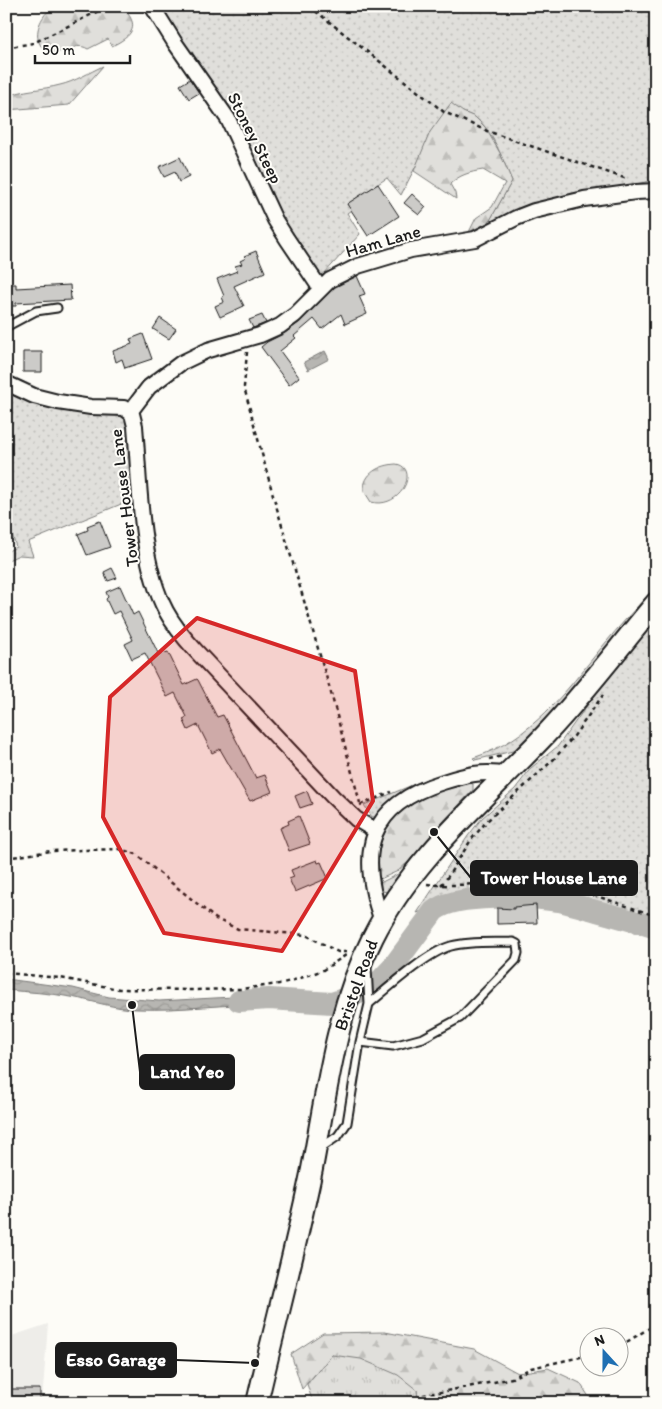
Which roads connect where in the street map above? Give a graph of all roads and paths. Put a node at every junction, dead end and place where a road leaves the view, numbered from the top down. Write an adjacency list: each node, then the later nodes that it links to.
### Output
1 (109, 6): 4 (path)
2 (152, 6): 7 (street, Stoney Steep)
3 (309, 6): 6 (path)
4 (6, 48)
5 (656, 191): 6 (street, Ham Lane)
6 (640, 192): 7 (street, Ham Lane)
7 (320, 288): 10 (street, Ham Lane)
8 (57, 308): 9 (lane)
9 (6, 327)
10 (260, 335): 12 (street, Ham Lane); 16 (path)
11 (6, 383): 12 (street, Tower House Lane)
12 (130, 412): 17 (street, Tower House Lane)
13 (656, 603): 15 (main road, Bristol Road)
14 (607, 690): 20 (path)
15 (507, 774): 17 (street); 22 (main road, Bristol Road)
16 (358, 799)
17 (376, 831): 22 (street)
18 (6, 858): 23 (path)
19 (435, 885): 20 (path)
20 (440, 885): 21 (path)
21 (656, 916)
22 (382, 921): 23 (main road, Bristol Road)
23 (363, 958): 24 (path); 25 (lane); 27 (main road, Bristol Road)
24 (6, 973)
25 (369, 1004): 26 (lane); 26 (lane)
26 (360, 1042): 27 (lane)
27 (315, 1152): 31 (main road, Bristol Road)
28 (656, 1324): 29 (path)
29 (630, 1340)
30 (580, 1357): 32 (path)
31 (257, 1403)
32 (409, 1403)

